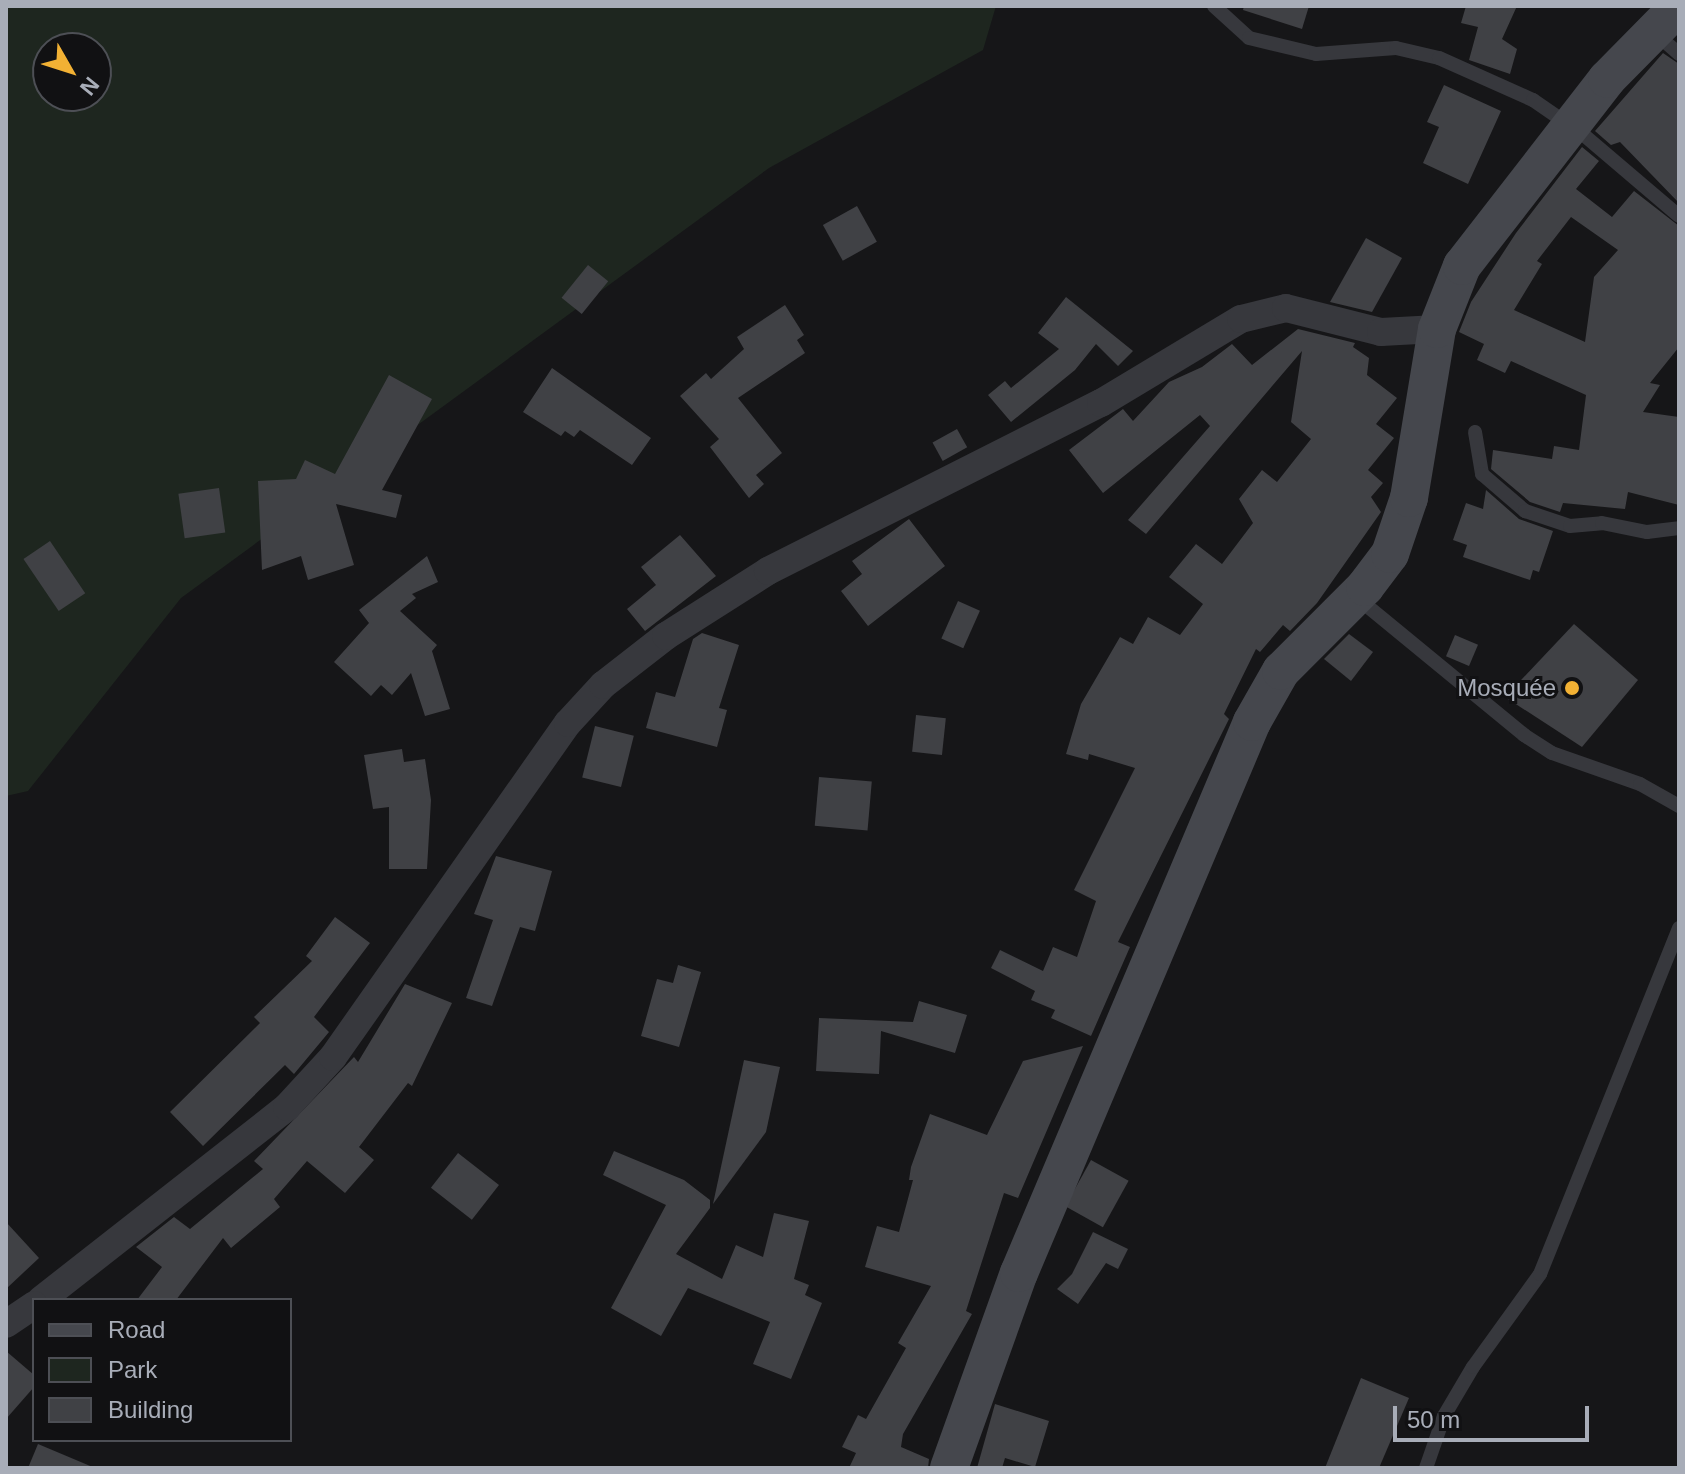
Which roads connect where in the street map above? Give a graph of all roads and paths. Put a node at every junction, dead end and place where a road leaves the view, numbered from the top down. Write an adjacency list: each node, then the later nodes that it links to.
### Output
1 (1214, 6): 3 (lane)
2 (1671, 31): 3 (street)
3 (1568, 127): 4 (lane); 5 (street)
4 (1679, 216)
5 (1437, 329): 8 (street); 11 (street)
6 (1475, 432): 7 (lane)
7 (1679, 528)
8 (1355, 596): 9 (lane); 14 (street)
9 (1679, 806)
10 (1679, 928): 15 (lane)
11 (44, 1298)
12 (32, 1306): 13 (street)
13 (6, 1324)
14 (949, 1468)
15 (1426, 1468)

